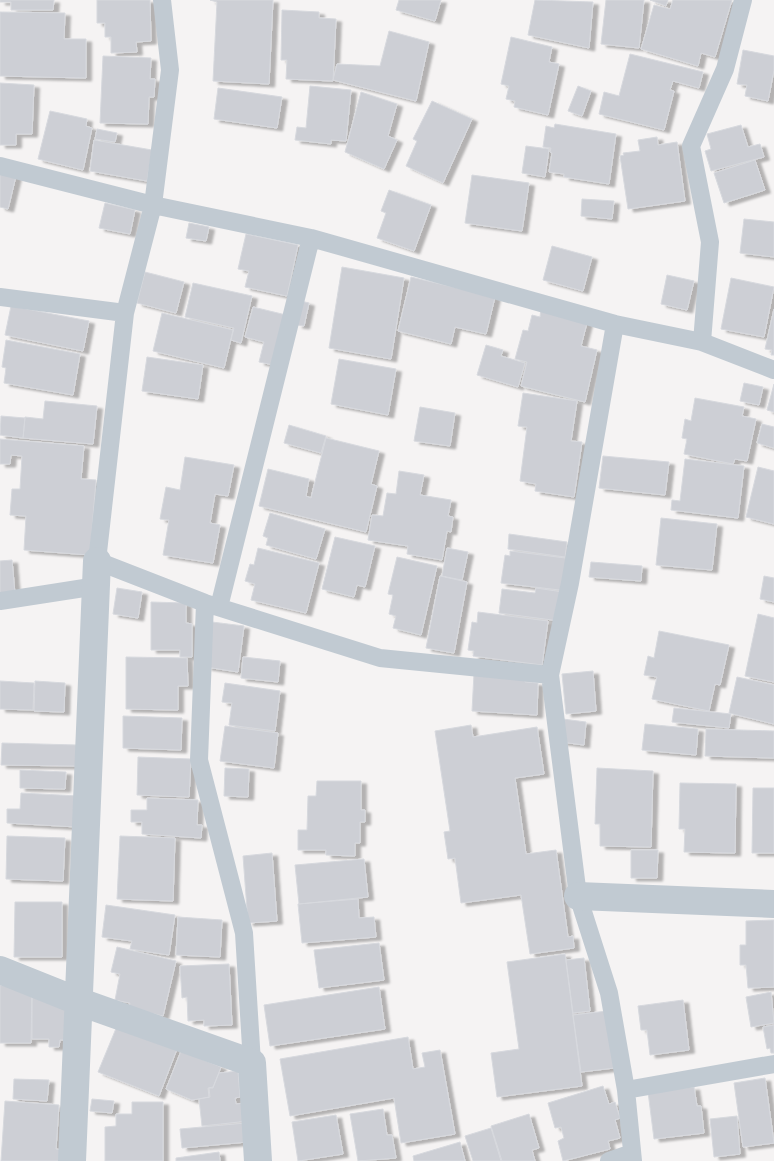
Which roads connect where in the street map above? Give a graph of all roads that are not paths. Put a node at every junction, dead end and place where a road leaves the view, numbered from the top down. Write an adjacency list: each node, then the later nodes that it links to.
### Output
1 (162, 0): 4 (lane)
2 (743, 0): 9 (lane)
3 (0, 166): 4 (lane)
4 (153, 205): 5 (lane); 7 (lane)
5 (311, 238): 8 (lane); 13 (lane)
6 (0, 297): 7 (lane)
7 (125, 313): 11 (lane)
8 (614, 324): 9 (lane); 14 (lane)
9 (702, 342): 10 (lane)
10 (774, 370)
11 (97, 573): 12 (lane); 13 (lane); 18 (street)
12 (0, 602)
13 (212, 605): 14 (lane); 19 (lane)
14 (550, 675): 15 (lane)
15 (578, 896): 16 (street); 21 (lane)
16 (774, 904)
17 (0, 970): 18 (street)
18 (80, 1002): 19 (street); 23 (street)
19 (252, 1063): 24 (street)
20 (774, 1064): 21 (lane)
21 (626, 1090): 22 (lane)
22 (632, 1157): 25 (lane)
23 (72, 1161)
24 (258, 1161)
25 (609, 1161)

